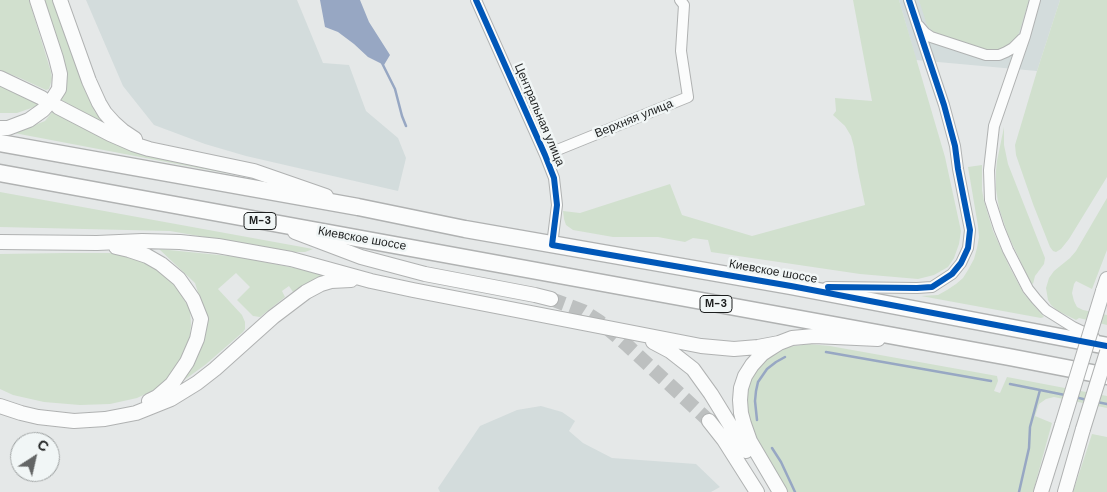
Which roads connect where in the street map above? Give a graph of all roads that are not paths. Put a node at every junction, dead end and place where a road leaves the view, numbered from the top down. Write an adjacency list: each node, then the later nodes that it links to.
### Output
1 (37, 0): 12 (main road)
2 (60, 0): 14 (main road)
3 (476, 0): 15 (street, Центральная улица)
4 (680, 0): 15 (street, Верхняя улица)
5 (909, 0): 7 (street)
6 (1035, 0): 8 (street)
7 (917, 24): 8 (street); 24 (street)
8 (1024, 36): 29 (street)
9 (0, 78): 10 (main road)
10 (42, 98)
11 (58, 107): 14 (main road)
12 (0, 128)
13 (0, 143): 17 (highway, Киевское шоссе)
14 (168, 152): 17 (main road)
15 (545, 155): 21 (street, Центральная улица)
16 (0, 173): 18 (highway, Киевское шоссе / М-3)
17 (358, 207): 21 (highway, Киевское шоссе)
18 (273, 223): 25 (main road); 27 (highway, Киевское шоссе / М-3)
19 (0, 242): 20 (main road)
20 (97, 243): 22 (main road); 32 (main road)
21 (552, 245): 24 (highway, Киевское шоссе)
22 (372, 281): 26 (main road); 33 (main road)
23 (1105, 285): 38 (main road, bridge)
24 (791, 286): 29 (highway, Киевское шоссе)
25 (551, 299)
26 (634, 333): 28 (main road); 36 (main road)
27 (911, 340): 28 (main road); 31 (highway, Киевское шоссе / М-3)
28 (779, 343): 37 (main road)
29 (1107, 344)
30 (1107, 352): 39 (main road, bridge)
31 (1107, 376)
32 (0, 398)
33 (0, 406)
34 (709, 421): 35 (main road)
35 (757, 492)
36 (771, 492)
37 (780, 492)
38 (1041, 492)
39 (1064, 492)

